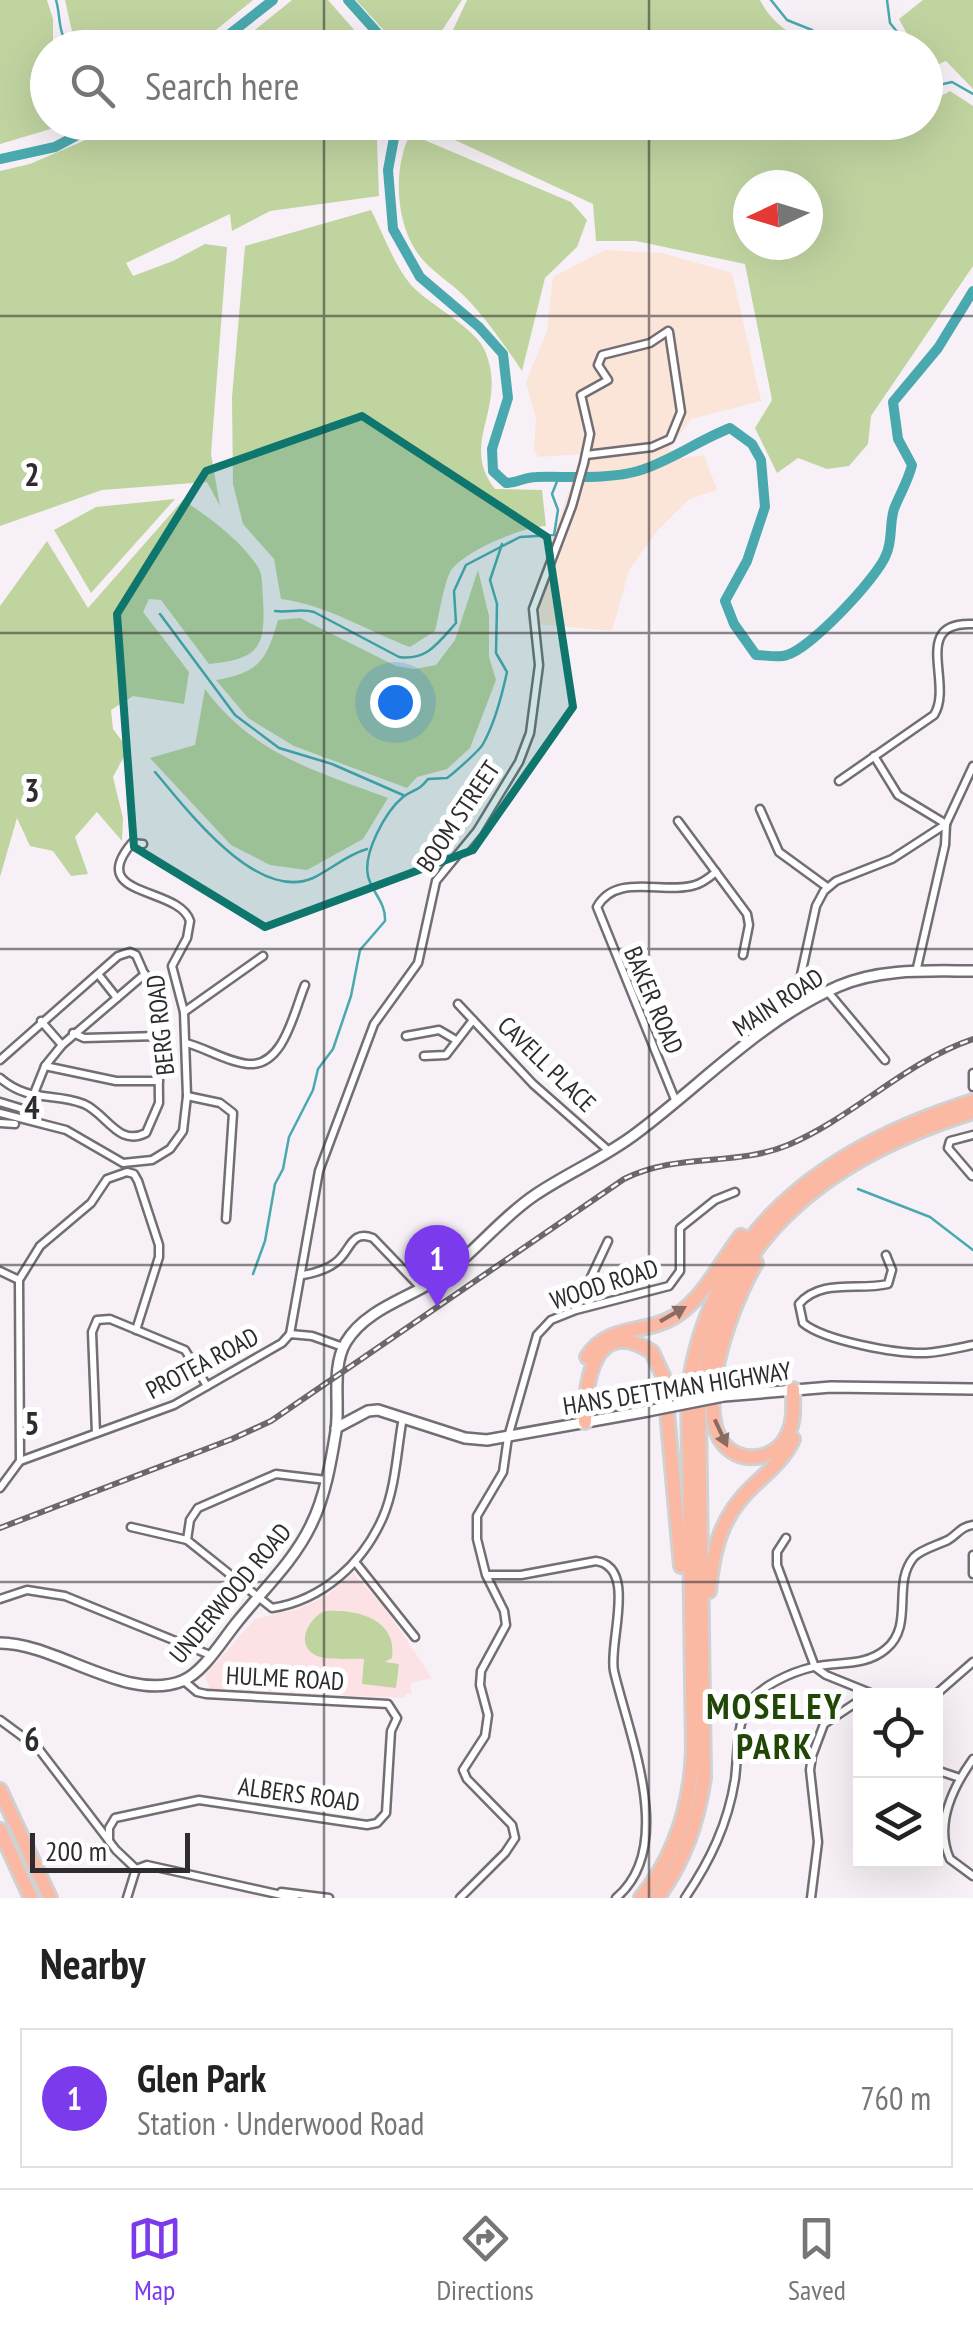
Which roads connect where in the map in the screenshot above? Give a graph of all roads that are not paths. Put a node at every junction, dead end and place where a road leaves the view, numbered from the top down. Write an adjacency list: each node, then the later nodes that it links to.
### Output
1 (585, 459): 1 (street, BOOM STREET); 59 (street, BOOM STREET)
2 (973, 624): 3 (street)
3 (874, 756): 5 (street); 8 (street)
4 (973, 766): 8 (street)
5 (839, 781)
6 (760, 809): 11 (street)
7 (678, 821): 10 (street)
8 (946, 824): 11 (street); 15 (street)
9 (143, 844): 23 (street, BERG ROAD)
10 (716, 872): 13 (street); 44 (street, BAKER ROAD)
11 (828, 887): 22 (street)
12 (263, 956): 23 (street)
13 (743, 956)
14 (973, 971): 15 (main road, MAIN ROAD)
15 (916, 972): 19 (main road, MAIN ROAD)
16 (98, 974): 17 (street); 20 (street); 25 (street)
17 (146, 974): 20 (street); 27 (street)
18 (305, 985): 30 (street)
19 (827, 991): 22 (main road, MAIN ROAD); 34 (street)
20 (117, 998): 26 (street)
21 (458, 1004): 24 (street, CAVELL PLACE)
22 (802, 1006): 44 (main road, MAIN ROAD)
23 (184, 1012): 30 (street, BERG ROAD)
24 (473, 1020): 29 (street); 50 (street, CAVELL PLACE)
25 (41, 1021): 31 (street); 33 (street)
26 (74, 1033): 27 (street); 31 (street)
27 (158, 1036): 38 (street)
28 (406, 1036): 29 (street)
29 (456, 1040): 32 (street)
30 (186, 1043): 41 (street, BERG ROAD)
31 (62, 1045): 35 (street)
32 (424, 1056)
33 (0, 1060)
34 (885, 1060)
35 (45, 1066): 38 (street); 40 (street)
36 (973, 1073): 39 (street)
37 (0, 1078): 40 (street)
38 (159, 1081): 40 (street)
39 (972, 1085)
40 (30, 1096): 43 (street)
41 (187, 1096): 46 (street, BERG ROAD); 55 (street)
42 (973, 1100): 51 (highway)
43 (0, 1102)
44 (676, 1102): 50 (main road)
45 (973, 1112): 53 (highway)
46 (0, 1113)
47 (0, 1123): 48 (street)
48 (15, 1124)
49 (973, 1135): 52 (street)
50 (610, 1152): 61 (main road)
51 (850, 1152): 71 (highway, one-way to 51); 93 (highway)
52 (972, 1176)
53 (814, 1191): 68 (highway, one-way to 68); 98 (highway)
54 (735, 1192): 62 (street, WOOD ROAD)
55 (226, 1219)
56 (608, 1242): 62 (street)
57 (886, 1255): 65 (street)
58 (0, 1271): 60 (street)
59 (303, 1275): 61 (street); 64 (street, BOOM STREET)
60 (20, 1280): 63 (street); 75 (street)
61 (422, 1289): 66 (main road)
62 (576, 1310): 74 (street, WOOD ROAD)
63 (136, 1330): 67 (street); 73 (street)
64 (290, 1334): 66 (street, PROTEA ROAD); 67 (street, PROTEA ROAD)
65 (973, 1345)
66 (343, 1348): 72 (main road, UNDERWOOD ROAD)
67 (207, 1386): 73 (street, PROTEA ROAD)
68 (798, 1388): 69 (main road, HANS DETTMAN HIGHWAY); 71 (main road, HANS DETTMAN HIGHWAY, bridge); 98 (highway)
69 (973, 1389)
70 (403, 1416): 72 (main road); 74 (main road, HANS DETTMAN HIGHWAY); 83 (street)
71 (581, 1423): 74 (main road, HANS DETTMAN HIGHWAY); 93 (highway)
72 (336, 1428): 76 (main road, UNDERWOOD ROAD)
73 (96, 1433): 75 (street, PROTEA ROAD)
74 (508, 1437): 85 (street, WOOD ROAD)
75 (20, 1460): 77 (street)
76 (326, 1480): 81 (street); 86 (main road, UNDERWOOD ROAD)
77 (0, 1488)
78 (973, 1525): 92 (street)
79 (131, 1527): 81 (street)
80 (786, 1538): 92 (street)
81 (187, 1540): 86 (street)
82 (973, 1555): 84 (street)
83 (356, 1564): 86 (street); 88 (street)
84 (973, 1574)
85 (486, 1575): 117 (street, WOOD ROAD); 118 (street)
86 (257, 1596): 90 (main road, UNDERWOOD ROAD)
87 (0, 1599): 90 (street)
88 (415, 1637)
89 (0, 1643): 94 (main road, UNDERWOOD ROAD)
90 (210, 1655): 94 (main road, UNDERWOOD ROAD)
91 (973, 1662): 95 (street)
92 (815, 1667): 96 (street); 121 (street)
93 (692, 1673): 119 (highway)
94 (184, 1680): 97 (street, HULME ROAD)
95 (943, 1688)
96 (853, 1690)
97 (388, 1704): 106 (street, ALBERS ROAD)
98 (704, 1704): 120 (highway)
99 (853, 1704): 122 (street)
100 (0, 1720): 105 (street)
101 (973, 1759): 103 (street)
102 (943, 1772): 103 (street)
103 (960, 1778): 110 (street)
104 (0, 1790): 113 (highway)
105 (92, 1817): 106 (street); 108 (street)
106 (115, 1818): 108 (street)
107 (0, 1830): 112 (highway)
108 (110, 1841): 109 (street)
109 (136, 1870): 111 (street); 114 (street)
110 (973, 1876)
111 (275, 1892): 115 (street); 116 (street)
112 (31, 1898)
113 (50, 1898)
114 (128, 1898)
115 (296, 1898)
116 (329, 1898)
117 (460, 1898)
118 (616, 1898)
119 (640, 1898)
120 (657, 1898)
121 (685, 1898)
122 (811, 1898)

